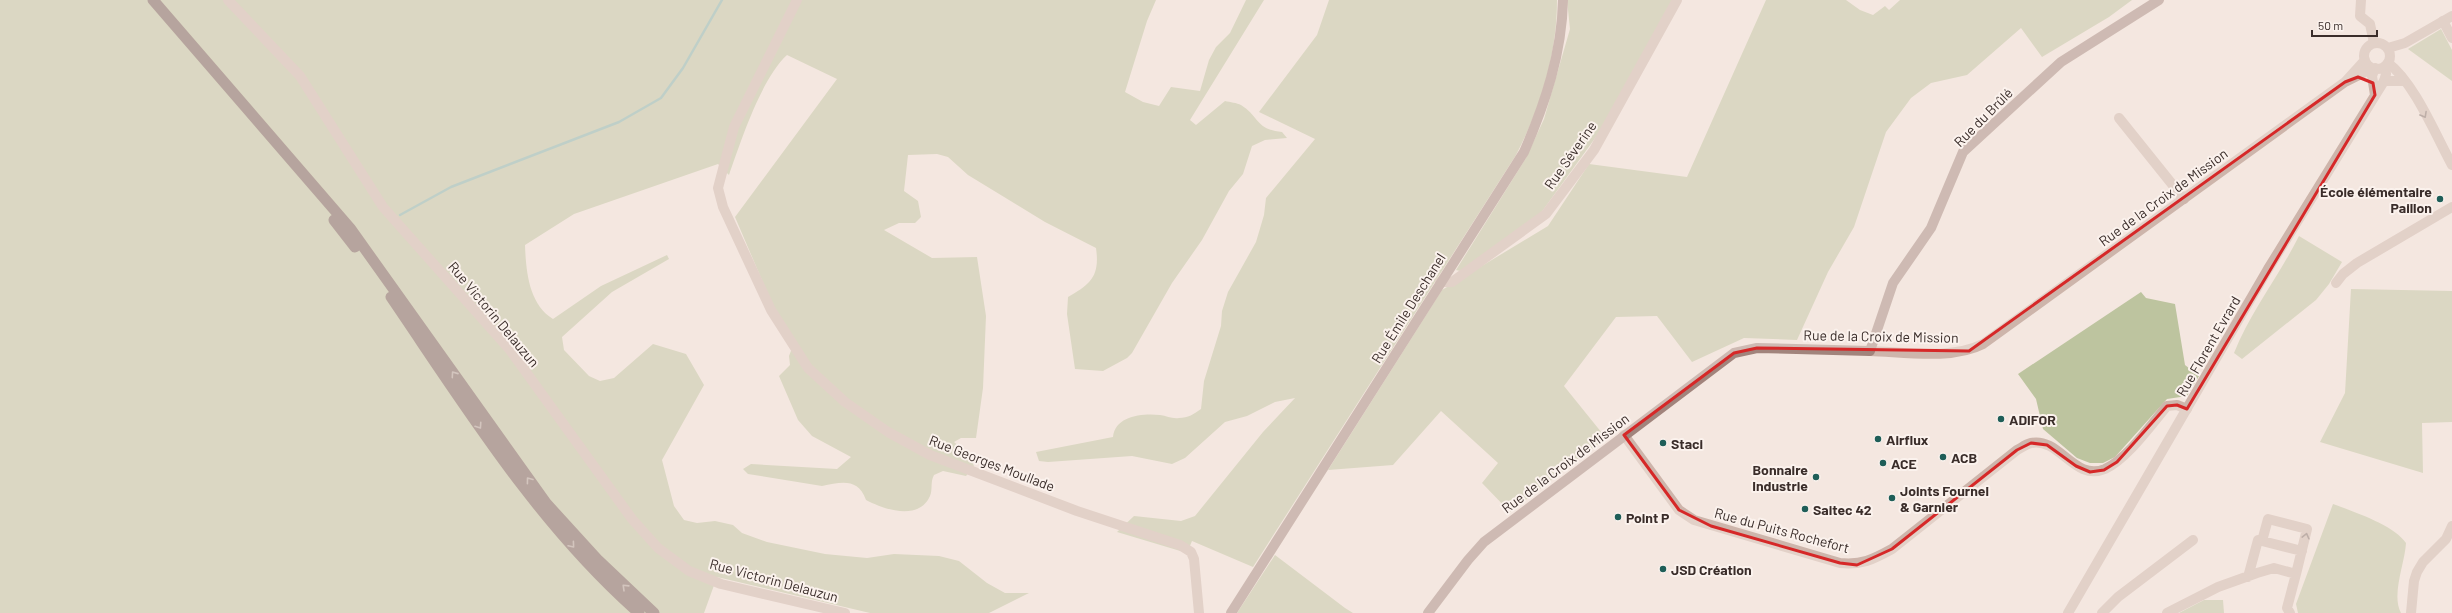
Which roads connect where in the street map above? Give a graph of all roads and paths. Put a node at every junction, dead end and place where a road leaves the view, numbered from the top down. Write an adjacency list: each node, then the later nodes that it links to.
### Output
1 (143, 0): 36 (highway, one-way to 36)
2 (152, 0): 37 (highway, one-way to 2)
3 (228, 0): 38 (street, Rue Victorin Delauzun)
4 (797, 0): 39 (street, Rue Georges Moullade)
5 (1563, 0): 25 (main road, Rue Émile Deschanel)
6 (1677, 0): 25 (street, Rue Séverine)
7 (2159, 0): 27 (main road, Rue du Brûlé)
8 (2360, 0): 11 (street)
9 (2448, 19): 10 (street); 12 (street)
10 (2452, 38)
11 (2374, 43): 12 (street); 13 (street)
12 (2388, 48): 14 (street)
13 (2365, 60): 14 (street); 18 (street, Rue de la Croix de Mission)
14 (2380, 66): 15 (street, Rue de la Croix de Mission); 16 (street); 17 (street); 19 (street)
15 (2358, 77): 18 (street, Rue de la Croix de Mission); 19 (street)
16 (2384, 81): 17 (street); 20 (street, Rue Florent Evrard)
17 (2405, 81): 22 (street, one-way to 22)
18 (2345, 82): 23 (street, Rue de la Croix de Mission)
19 (2373, 83): 20 (street)
20 (2375, 95): 28 (street, Rue Florent Evrard)
21 (2119, 118): 23 (street)
22 (2452, 166)
23 (2184, 199): 27 (street, Rue de la Croix de Mission)
24 (2452, 207): 26 (street)
25 (1440, 282): 40 (main road, Rue Émile Deschanel)
26 (2336, 283)
27 (1870, 351): 29 (main road, Rue de la Croix de Mission)
28 (2187, 409): 29 (street, Rue du Puits Rochefort); 42 (street, Rue Florent Evrard)
29 (1624, 435): 41 (main road, Rue de la Croix de Mission)
30 (2452, 526): 46 (street)
31 (2193, 540): 43 (street)
32 (2262, 541): 33 (street); 33 (street, one-way to 32); 35 (street)
33 (2302, 551): 34 (street)
34 (2296, 574): 35 (street); 45 (street)
35 (2248, 577): 44 (street)
36 (640, 613)
37 (654, 613)
38 (845, 613)
39 (1199, 613)
40 (1230, 613)
41 (1428, 613)
42 (2068, 613)
43 (2102, 613)
44 (2167, 613)
45 (2290, 613)
46 (2411, 613)

